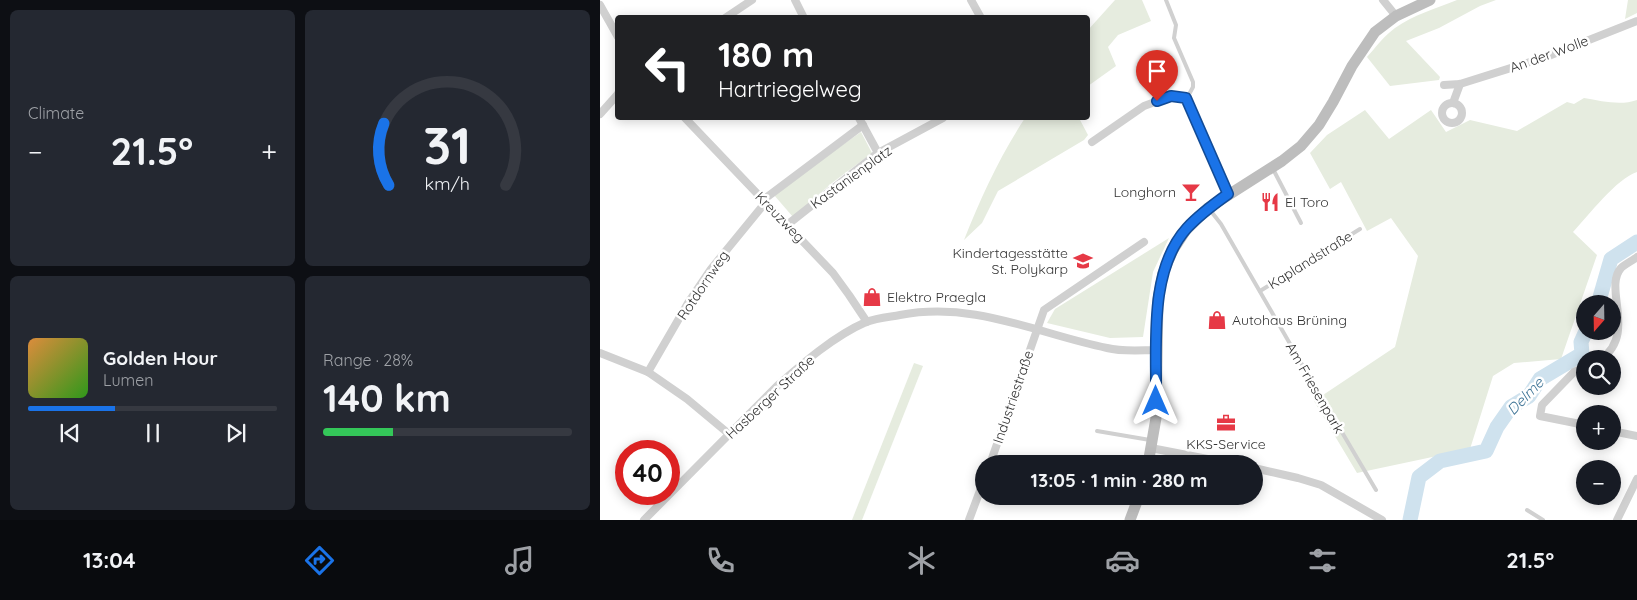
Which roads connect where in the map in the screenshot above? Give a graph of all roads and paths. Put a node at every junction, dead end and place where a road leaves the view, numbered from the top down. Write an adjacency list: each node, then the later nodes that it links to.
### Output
1 (752, 0): 8 (street)
2 (795, 0): 9 (street)
3 (971, 0): 10 (street)
4 (1166, 0): 17 (lane)
5 (1383, 0): 11 (street)
6 (1430, 0): 11 (street)
7 (600, 5): 13 (street)
8 (730, 15)
9 (802, 15)
10 (979, 15)
11 (1396, 16): 26 (street)
12 (1636, 24): 14 (street, An der Wolle)
13 (615, 32)
14 (1460, 84): 15 (street, An der Wolle); 18 (street)
15 (1444, 85)
16 (615, 97): 19 (street)
17 (1186, 98): 24 (street); 27 (street)
18 (1453, 103)
19 (601, 111)
20 (687, 120): 28 (street, Kreuzweg)
21 (860, 120): 23 (street)
22 (939, 120): 25 (street, Kastanienplatz)
23 (863, 125): 25 (street); 28 (street)
24 (1092, 142)
25 (878, 153): 31 (street, Kastanienplatz)
26 (1272, 167): 27 (street); 30 (lane)
27 (1228, 194): 29 (street)
28 (764, 202): 31 (street, Kreuzweg); 42 (street, Rotdornweg)
29 (1208, 208): 35 (lane, Am Friesenpark); 38 (street)
30 (1301, 223)
31 (787, 225): 36 (street, Kreuzweg)
32 (1360, 229): 35 (lane, Kaplandstraße)
33 (1144, 242): 37 (street)
34 (1637, 257): 39 (street)
35 (1260, 291): 54 (lane, Am Friesenpark)
36 (866, 322): 37 (street, Hasberger Straße); 46 (street, Hasberger Straße)
37 (1037, 330): 38 (street, Hasberger Straße); 49 (street, Industriestraße)
38 (1157, 350): 48 (street)
39 (1612, 350)
40 (600, 353): 42 (street)
41 (1576, 371): 43 (street)
42 (648, 372): 46 (street)
43 (1576, 423)
44 (1097, 431): 48 (lane)
45 (1621, 433): 47 (street)
46 (729, 434): 59 (street, Hasberger Straße)
47 (1637, 436)
48 (1152, 444): 50 (street); 51 (street)
49 (993, 455)
50 (1150, 455)
51 (1197, 455)
52 (1263, 470): 58 (street)
53 (1637, 479): 64 (street)
54 (1376, 490)
55 (975, 504): 60 (street)
56 (1136, 505): 61 (street)
57 (1527, 510): 63 (lane)
58 (1369, 517): 62 (street)
59 (644, 520)
60 (969, 520)
61 (1130, 520)
62 (1382, 520)
63 (1543, 520)
64 (1616, 520)

